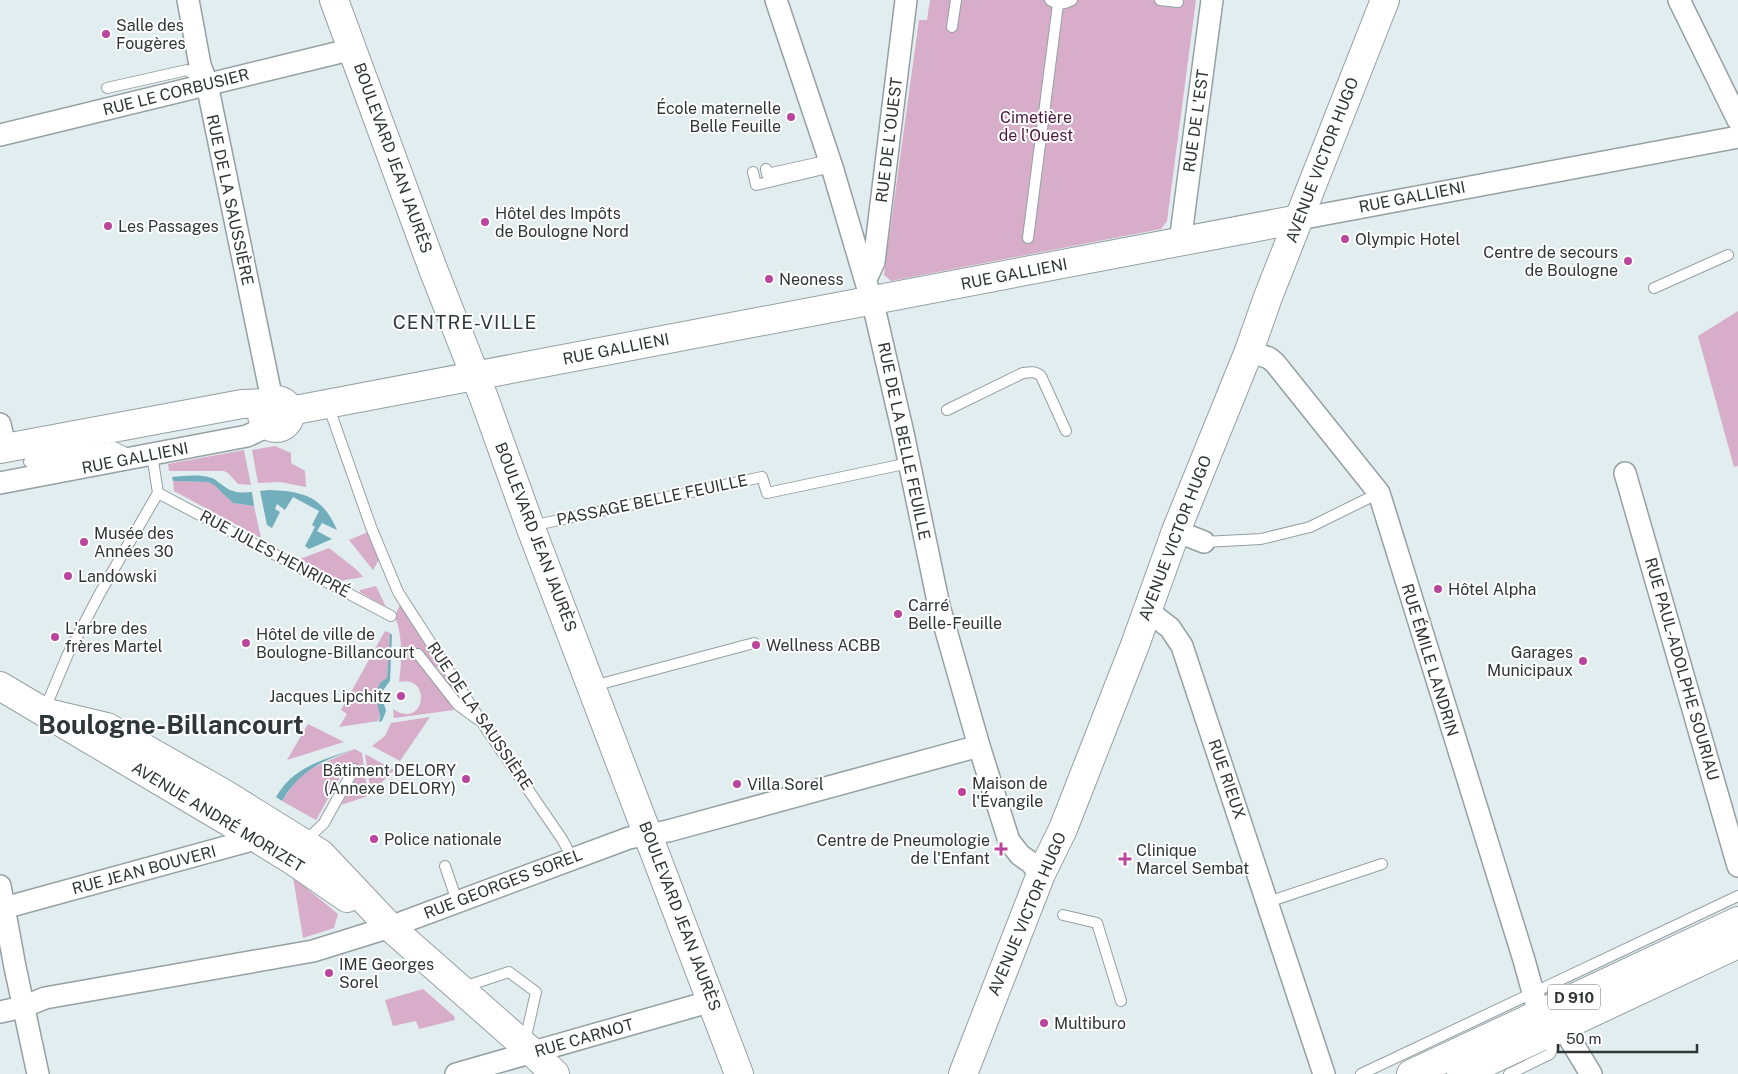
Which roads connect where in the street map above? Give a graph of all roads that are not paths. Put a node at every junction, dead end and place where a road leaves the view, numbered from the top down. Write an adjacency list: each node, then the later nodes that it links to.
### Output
1 (188, 0): 15 (street, RUE DE LA SAUSSIÈRE)
2 (334, 0): 14 (street, BOULEVARD JEAN JAURÈS)
3 (776, 0): 19 (street, RUE DE LA BELLE FEUILLE)
4 (906, 0): 27 (street, RUE DE L'OUEST)
5 (956, 0): 13 (lane)
6 (1072, 0): 11 (lane)
7 (1160, 0): 12 (lane)
8 (1212, 0): 24 (street, RUE DE L'EST)
9 (1385, 0): 22 (street, AVENUE VICTOR HUGO)
10 (1679, 0): 17 (street)
11 (1054, 2): 23 (lane)
12 (1178, 2)
13 (952, 26)
14 (353, 49): 15 (street, RUE LE CORBUSIER); 29 (street, BOULEVARD JEAN JAURÈS)
15 (198, 73): 16 (lane); 18 (street, RUE LE CORBUSIER); 31 (street, RUE DE LA SAUSSIÈRE)
16 (107, 88)
17 (1735, 124): 22 (street, RUE GALLIENI)
18 (0, 134)
19 (831, 163): 20 (lane); 21 (lane); 27 (street, RUE DE LA BELLE FEUILLE)
20 (766, 169)
21 (754, 172)
22 (1299, 219): 24 (street, RUE GALLIENI); 28 (street, AVENUE VICTOR HUGO)
23 (1028, 238)
24 (1180, 242): 27 (street, RUE GALLIENI)
25 (1728, 255): 26 (lane)
26 (1654, 288)
27 (869, 290): 29 (street, RUE GALLIENI); 37 (street, RUE DE LA BELLE FEUILLE)
28 (1249, 351): 41 (street, RUE ÉMILE LANDRIN); 43 (street, AVENUE VICTOR HUGO)
29 (476, 376): 30 (street, RUE GALLIENI); 42 (street, BOULEVARD JEAN JAURÈS)
30 (328, 404): 31 (street, RUE GALLIENI); 52 (lane, RUE DE LA SAUSSIÈRE)
31 (274, 410): 34 (street, RUE GALLIENI); 35 (street, RUE GALLIENI)
32 (947, 410): 33 (lane)
33 (1066, 431)
34 (1, 435)
35 (144, 459): 36 (lane); 39 (street, RUE GALLIENI); 40 (lane)
36 (29, 462)
37 (909, 463): 42 (lane, PASSAGE BELLE FEUILLE); 53 (street, RUE DE LA BELLE FEUILLE)
38 (1626, 472): 60 (street, RUE PAUL-ADOLPHE SOURIAU)
39 (0, 483)
40 (158, 493): 46 (lane, RUE JULES HENRIPRÉ); 51 (lane)
41 (1379, 494): 44 (lane); 76 (street, RUE ÉMILE LANDRIN)
42 (530, 526): 50 (street, BOULEVARD JEAN JAURÈS)
43 (1176, 531): 44 (street); 45 (street, AVENUE VICTOR HUGO)
44 (1204, 542)
45 (1148, 610): 61 (street, AVENUE VICTOR HUGO); 65 (street, RUE RIEUX)
46 (391, 616)
47 (754, 643): 50 (lane)
48 (418, 654): 52 (lane)
49 (0, 686): 51 (street, AVENUE ANDRÉ MORIZET)
50 (593, 686): 55 (street, BOULEVARD JEAN JAURÈS)
51 (44, 712): 56 (street, AVENUE ANDRÉ MORIZET)
52 (483, 724): 57 (lane, RUE DE LA SAUSSIÈRE)
53 (979, 746): 55 (street, RUE GEORGES SOREL); 61 (street, RUE DE LA BELLE FEUILLE)
54 (354, 770): 56 (lane)
55 (649, 834): 57 (street, RUE GEORGES SOREL); 73 (street, BOULEVARD JEAN JAURÈS)
56 (284, 843): 66 (street, RUE JEAN BOUVERI); 69 (street, AVENUE ANDRÉ MORIZET)
57 (572, 858): 64 (street, RUE GEORGES SOREL)
58 (1382, 864): 65 (lane)
59 (445, 866): 64 (lane)
60 (1738, 866)
61 (1041, 874): 83 (street, AVENUE VICTOR HUGO)
62 (0, 886): 66 (street)
63 (1738, 896): 76 (lane)
64 (457, 901): 69 (street, RUE GEORGES SOREL)
65 (1268, 902): 84 (street, RUE RIEUX)
66 (4, 908): 71 (street)
67 (1063, 916): 74 (lane)
68 (1738, 920): 76 (street, D 910)
69 (390, 926): 72 (street, AVENUE ANDRÉ MORIZET); 75 (street, RUE GEORGES SOREL)
70 (1738, 944): 76 (street, D 910)
71 (7, 968): 75 (street)
72 (458, 988): 78 (street, AVENUE ANDRÉ MORIZET); 78 (lane)
73 (712, 1001): 78 (street, RUE CARNOT); 82 (street, BOULEVARD JEAN JAURÈS)
74 (1122, 1001)
75 (23, 1007): 77 (street, RUE GEORGES SOREL); 79 (street)
76 (1544, 1011): 85 (lane); 86 (street, D 910); 87 (street, D 910); 88 (lane); 89 (street, RUE ÉMILE LANDRIN)
77 (0, 1012)
78 (528, 1049): 80 (street, RUE CARNOT); 81 (street, AVENUE ANDRÉ MORIZET)
79 (38, 1074)
80 (456, 1074)
81 (554, 1074)
82 (739, 1074)
83 (963, 1074)
84 (1324, 1074)
85 (1361, 1074)
86 (1411, 1074)
87 (1461, 1074)
88 (1509, 1074)
89 (1591, 1074)

